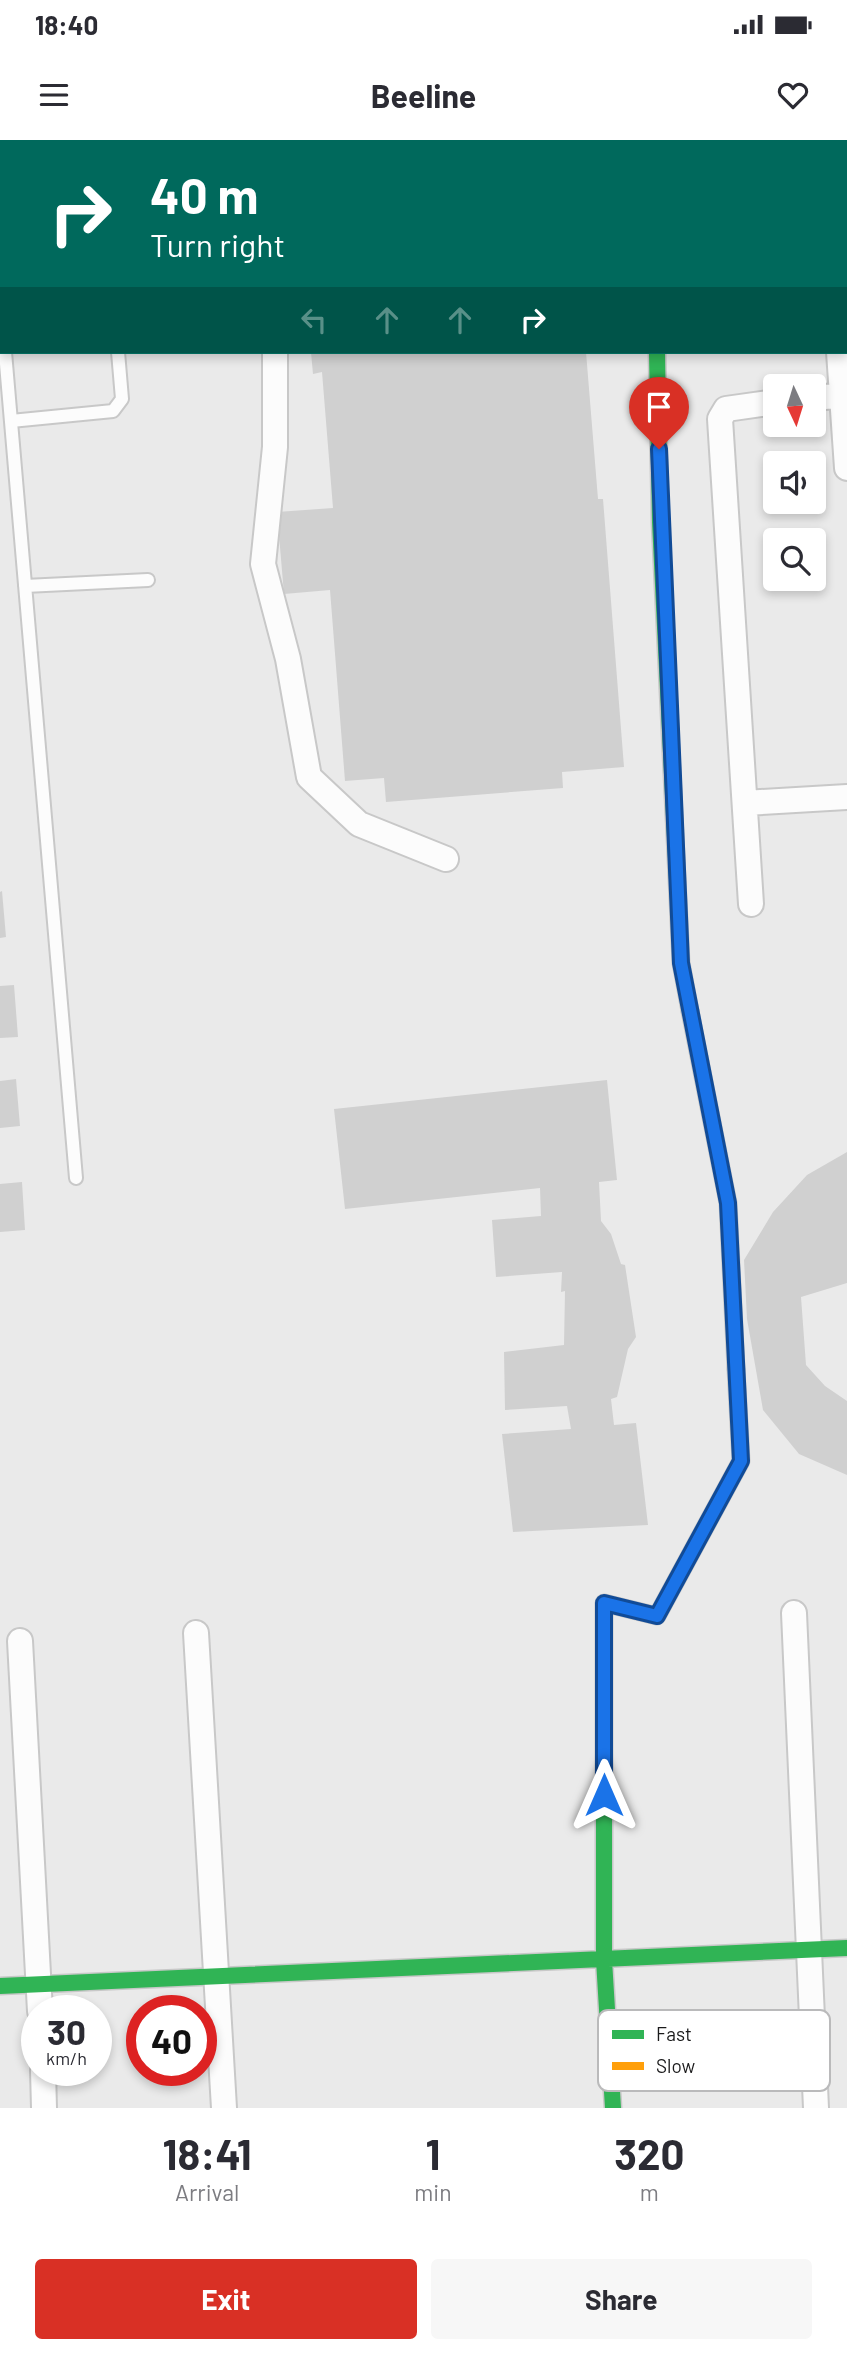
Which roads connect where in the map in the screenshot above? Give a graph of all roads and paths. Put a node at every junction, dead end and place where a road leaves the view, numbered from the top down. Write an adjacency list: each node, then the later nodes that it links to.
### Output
1 (5, 354): 9 (lane)
2 (118, 354): 9 (lane)
3 (275, 354): 15 (street)
4 (657, 354): 23 (street)
5 (839, 354): 6 (street)
6 (845, 396): 7 (street); 10 (street)
7 (826, 397)
8 (763, 403): 14 (street)
9 (11, 421): 12 (lane)
10 (847, 468)
11 (148, 580): 12 (lane)
12 (25, 586): 17 (lane)
13 (847, 797): 14 (street)
14 (745, 803): 16 (street)
15 (446, 859)
16 (751, 904)
17 (76, 1178)
18 (794, 1613): 22 (street)
19 (196, 1633): 24 (street)
20 (20, 1641): 25 (street)
21 (847, 1948): 22 (street)
22 (809, 1951): 23 (street); 29 (street)
23 (604, 1960): 24 (street); 28 (street)
24 (218, 1976): 25 (street); 32 (street)
25 (39, 1984): 26 (street); 27 (street)
26 (0, 1986)
27 (39, 1995)
28 (607, 2010)
29 (812, 2010)
30 (43, 2086): 31 (street)
31 (44, 2108)
32 (225, 2108)

